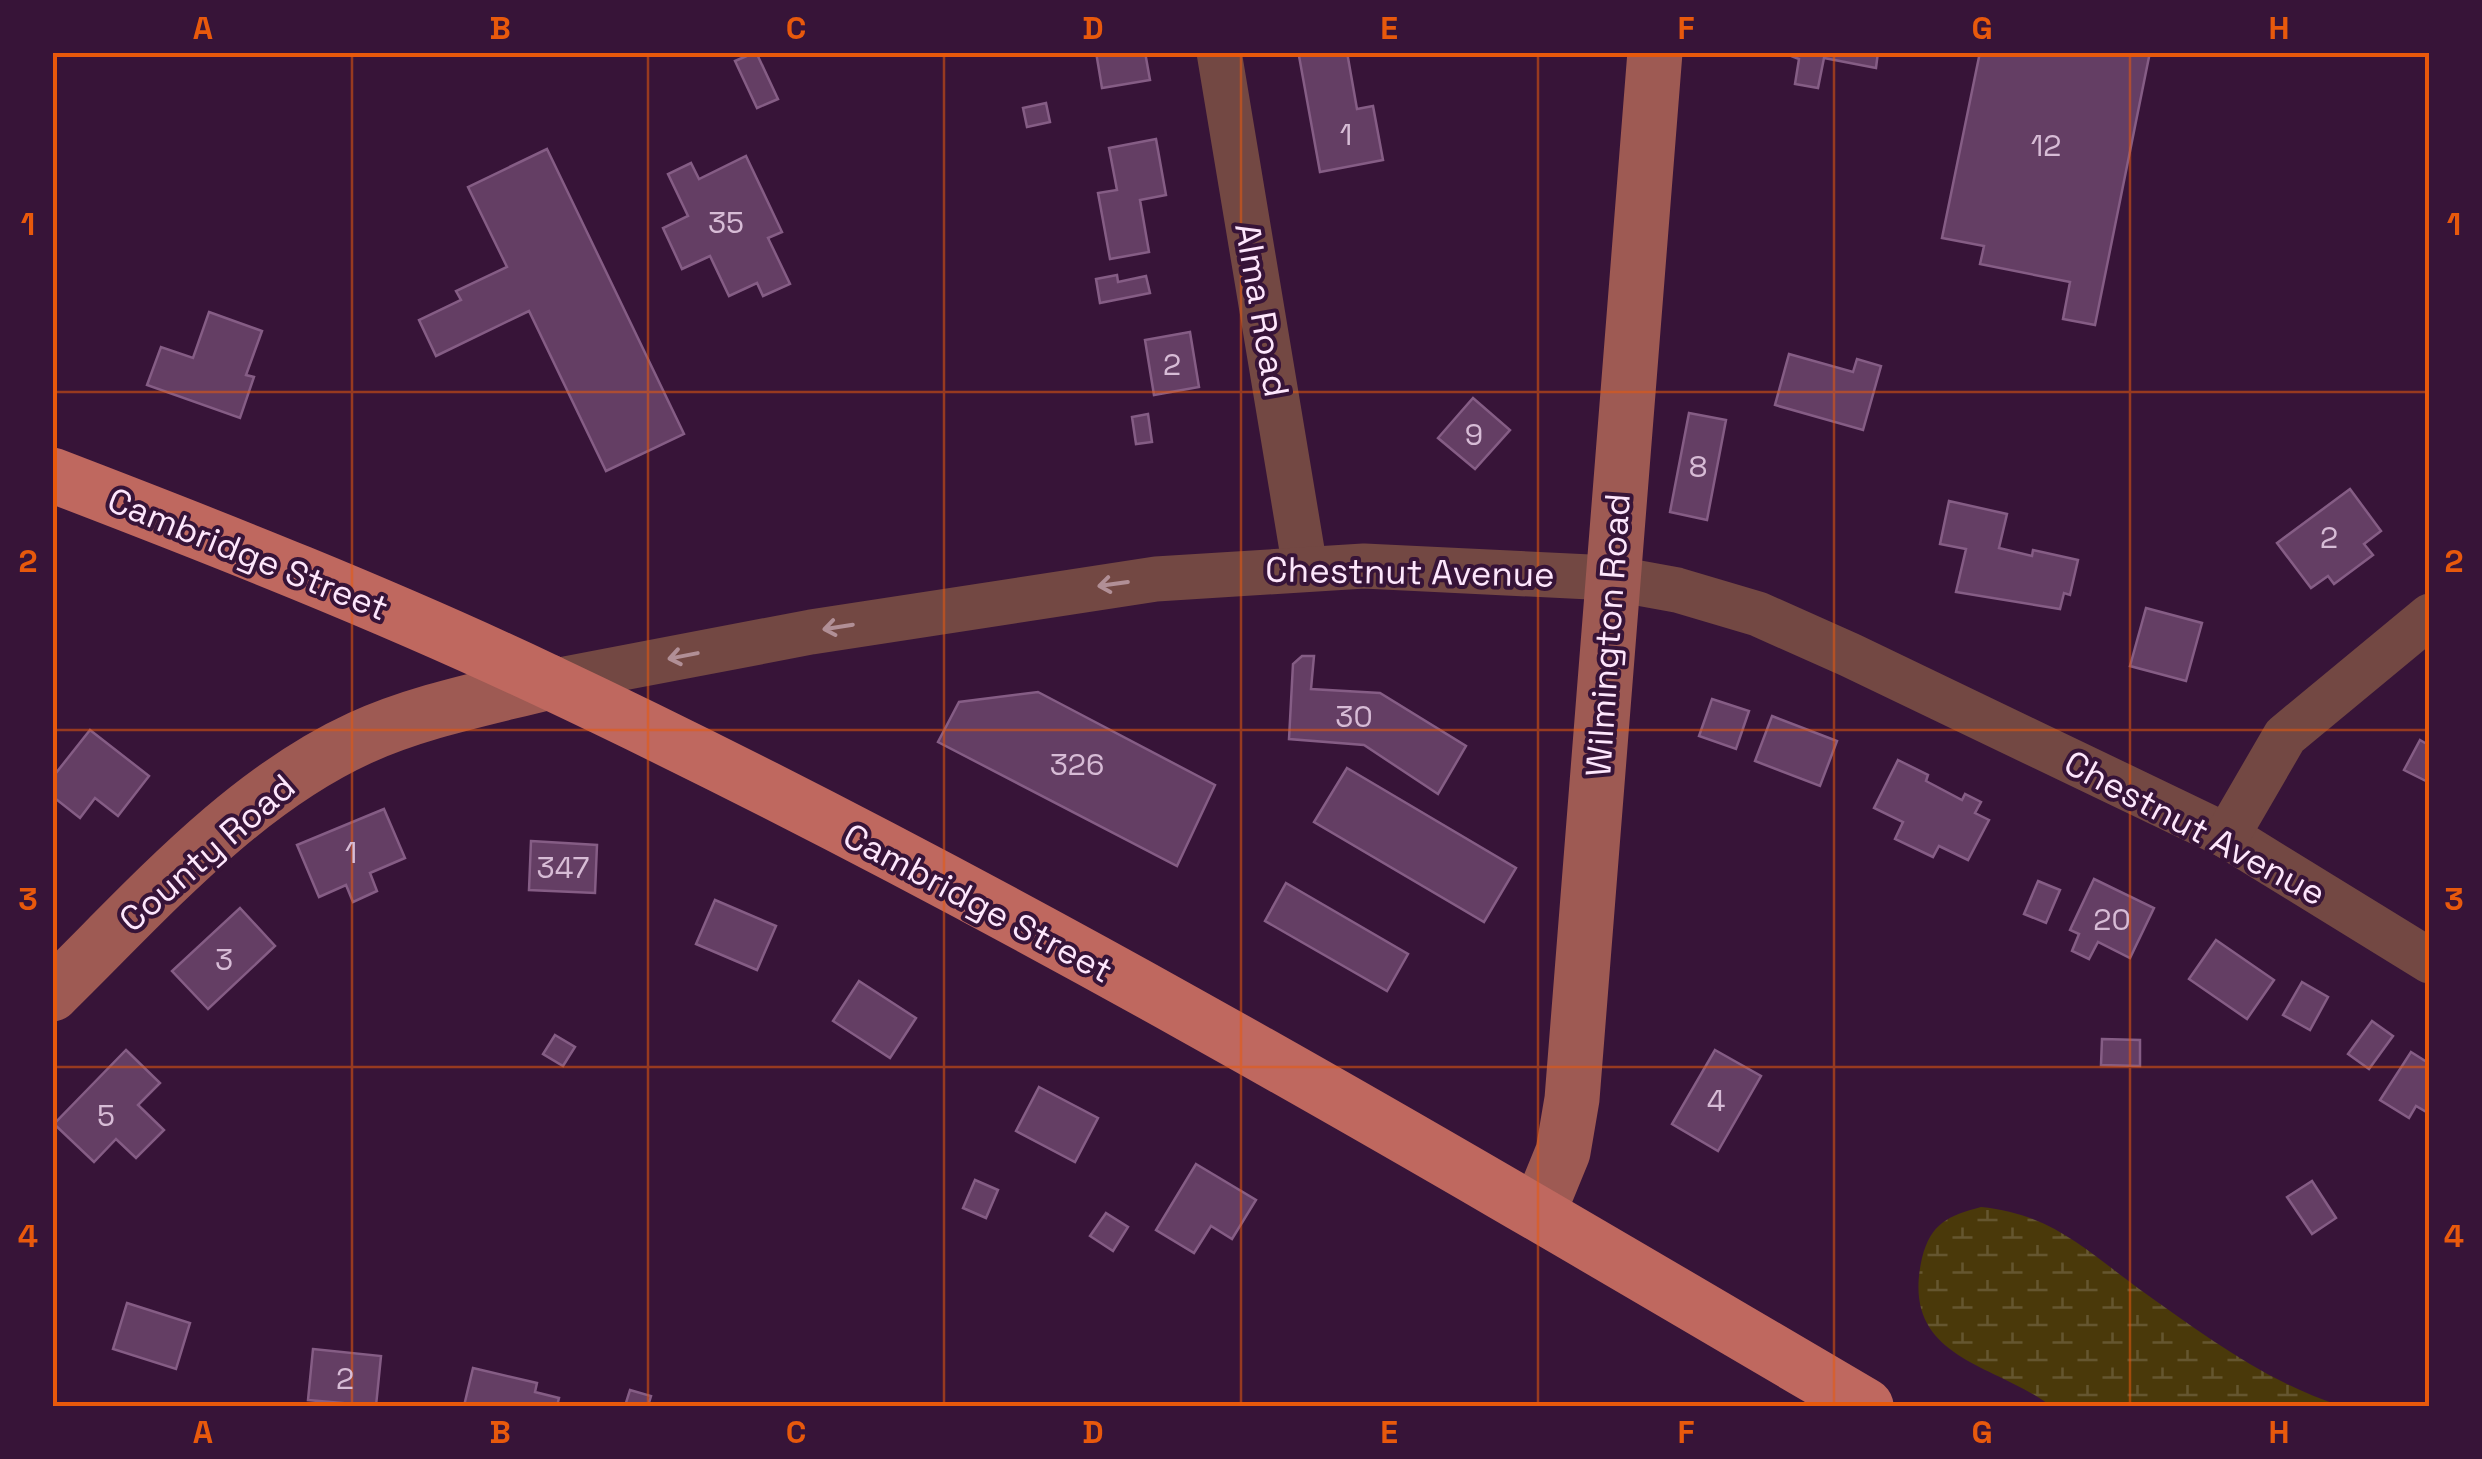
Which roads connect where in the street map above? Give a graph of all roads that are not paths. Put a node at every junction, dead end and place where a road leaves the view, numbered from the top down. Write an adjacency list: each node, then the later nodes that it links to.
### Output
1 (1219, 52): 4 (street, Alma Road)
2 (1656, 52): 5 (main road, Wilmington Road)
3 (52, 475): 7 (main road, Cambridge Street)
4 (1305, 568): 5 (street, Chestnut Avenue); 7 (street, Chestnut Avenue, one-way to 7)
5 (1611, 578): 8 (street, Chestnut Avenue); 11 (main road, Wilmington Road)
6 (2430, 616): 8 (street)
7 (550, 682): 10 (main road, County Road); 11 (main road, Cambridge Street)
8 (2227, 836): 9 (street, Chestnut Avenue)
9 (2430, 961)
10 (52, 994)
11 (1538, 1213): 12 (main road, Cambridge Street)
12 (1866, 1406)

